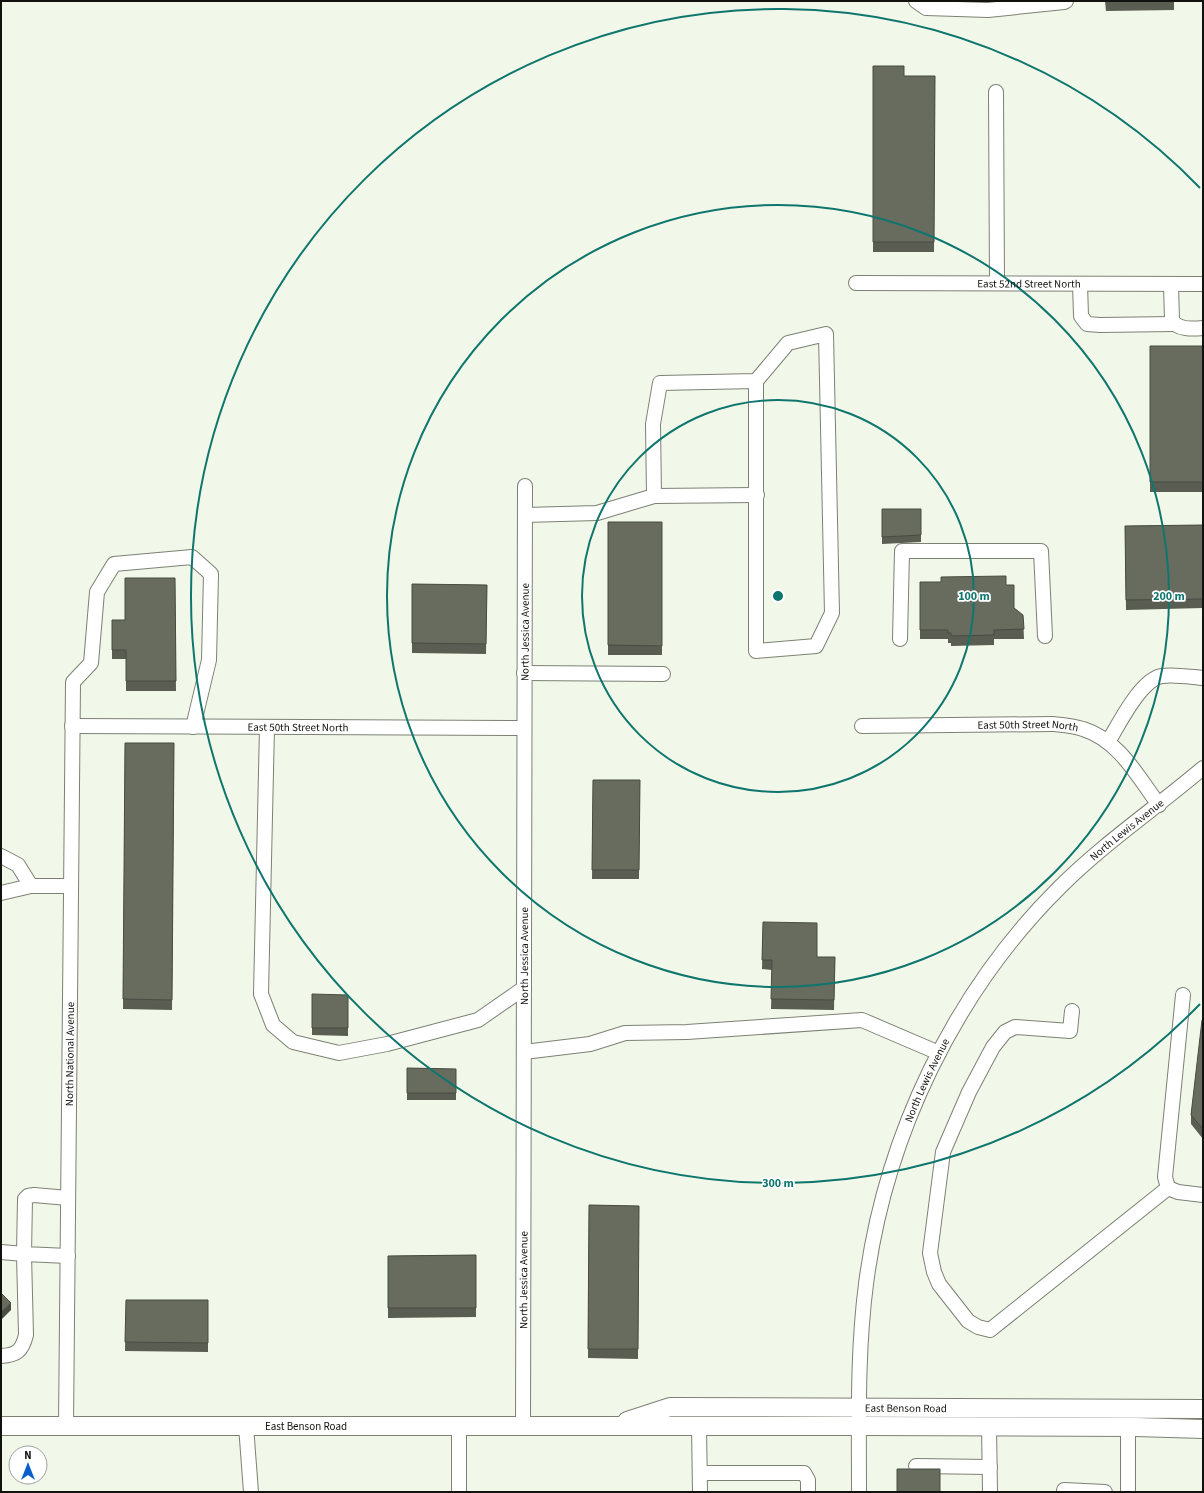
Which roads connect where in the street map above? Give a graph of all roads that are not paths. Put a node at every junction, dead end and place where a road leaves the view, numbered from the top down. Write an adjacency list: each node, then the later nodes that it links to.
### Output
1 (916, 1): 2 (street)
2 (1066, 1)
3 (996, 92): 5 (street)
4 (856, 283): 5 (street, East 52nd Street North)
5 (997, 283): 6 (street, East 52nd Street North)
6 (1080, 284): 7 (street, East 52nd Street North); 9 (street)
7 (1171, 284): 8 (street, East 52nd Street North); 9 (street)
8 (1203, 284)
9 (1174, 324): 10 (street)
10 (1203, 328)
11 (756, 381): 13 (street); 13 (street); 14 (street)
12 (525, 486): 15 (street, North Jessica Avenue)
13 (757, 495): 14 (street)
14 (654, 496): 15 (street)
15 (525, 515): 18 (street, North Jessica Avenue)
16 (1045, 636): 17 (street)
17 (900, 639)
18 (524, 673): 19 (street); 25 (street, North Jessica Avenue)
19 (663, 674)
20 (1203, 678): 26 (street)
21 (72, 726): 23 (street, East 50th Street North); 23 (street, North National Avenue); 31 (street, North National Avenue)
22 (862, 726): 26 (street, East 50th Street North)
23 (193, 727): 24 (street, East 50th Street North)
24 (267, 727): 25 (street, East 50th Street North); 33 (street)
25 (524, 728): 33 (street, North Jessica Avenue)
26 (1108, 742): 28 (street, East 50th Street North)
27 (1203, 768): 28 (street, North Lewis Avenue)
28 (1159, 805): 37 (street, North Lewis Avenue)
29 (1, 856): 30 (street)
30 (31, 886): 31 (street); 32 (street)
31 (71, 886): 40 (street, North National Avenue)
32 (1, 893)
33 (524, 988): 36 (street, North Jessica Avenue)
34 (1183, 995): 38 (street)
35 (1072, 1011): 38 (street)
36 (524, 1052): 37 (street); 51 (street, North Jessica Avenue)
37 (939, 1053): 45 (street, North Lewis Avenue)
38 (1168, 1188): 39 (street)
39 (1203, 1195)
40 (68, 1198): 42 (street); 43 (street, North National Avenue)
41 (1, 1252): 42 (street)
42 (24, 1254): 43 (street); 44 (street)
43 (68, 1256): 48 (street, North National Avenue)
44 (1, 1356)
45 (860, 1407): 46 (main road, East Benson Road); 52 (main road, East Benson Road); 54 (street, North Lewis Avenue)
46 (1203, 1409)
47 (1, 1426): 48 (main road, East Benson Road)
48 (66, 1426): 49 (main road, East Benson Road)
49 (246, 1426): 50 (main road, East Benson Road); 62 (street)
50 (459, 1426): 51 (main road, East Benson Road); 63 (street)
51 (523, 1426): 52 (main road, East Benson Road)
52 (611, 1426): 53 (main road, East Benson Road)
53 (699, 1426): 54 (main road, East Benson Road); 60 (street)
54 (859, 1426): 55 (main road, East Benson Road); 66 (street, North Lewis Avenue)
55 (989, 1426): 56 (main road, East Benson Road); 59 (street)
56 (1128, 1427): 57 (main road, East Benson Road); 69 (street)
57 (1203, 1429)
58 (916, 1466): 59 (street)
59 (990, 1468): 67 (street)
60 (700, 1473): 64 (street); 65 (street)
61 (1064, 1490): 68 (street)
62 (251, 1492)
63 (459, 1492)
64 (700, 1492)
65 (808, 1492)
66 (859, 1492)
67 (990, 1492)
68 (1105, 1492)
69 (1128, 1492)

